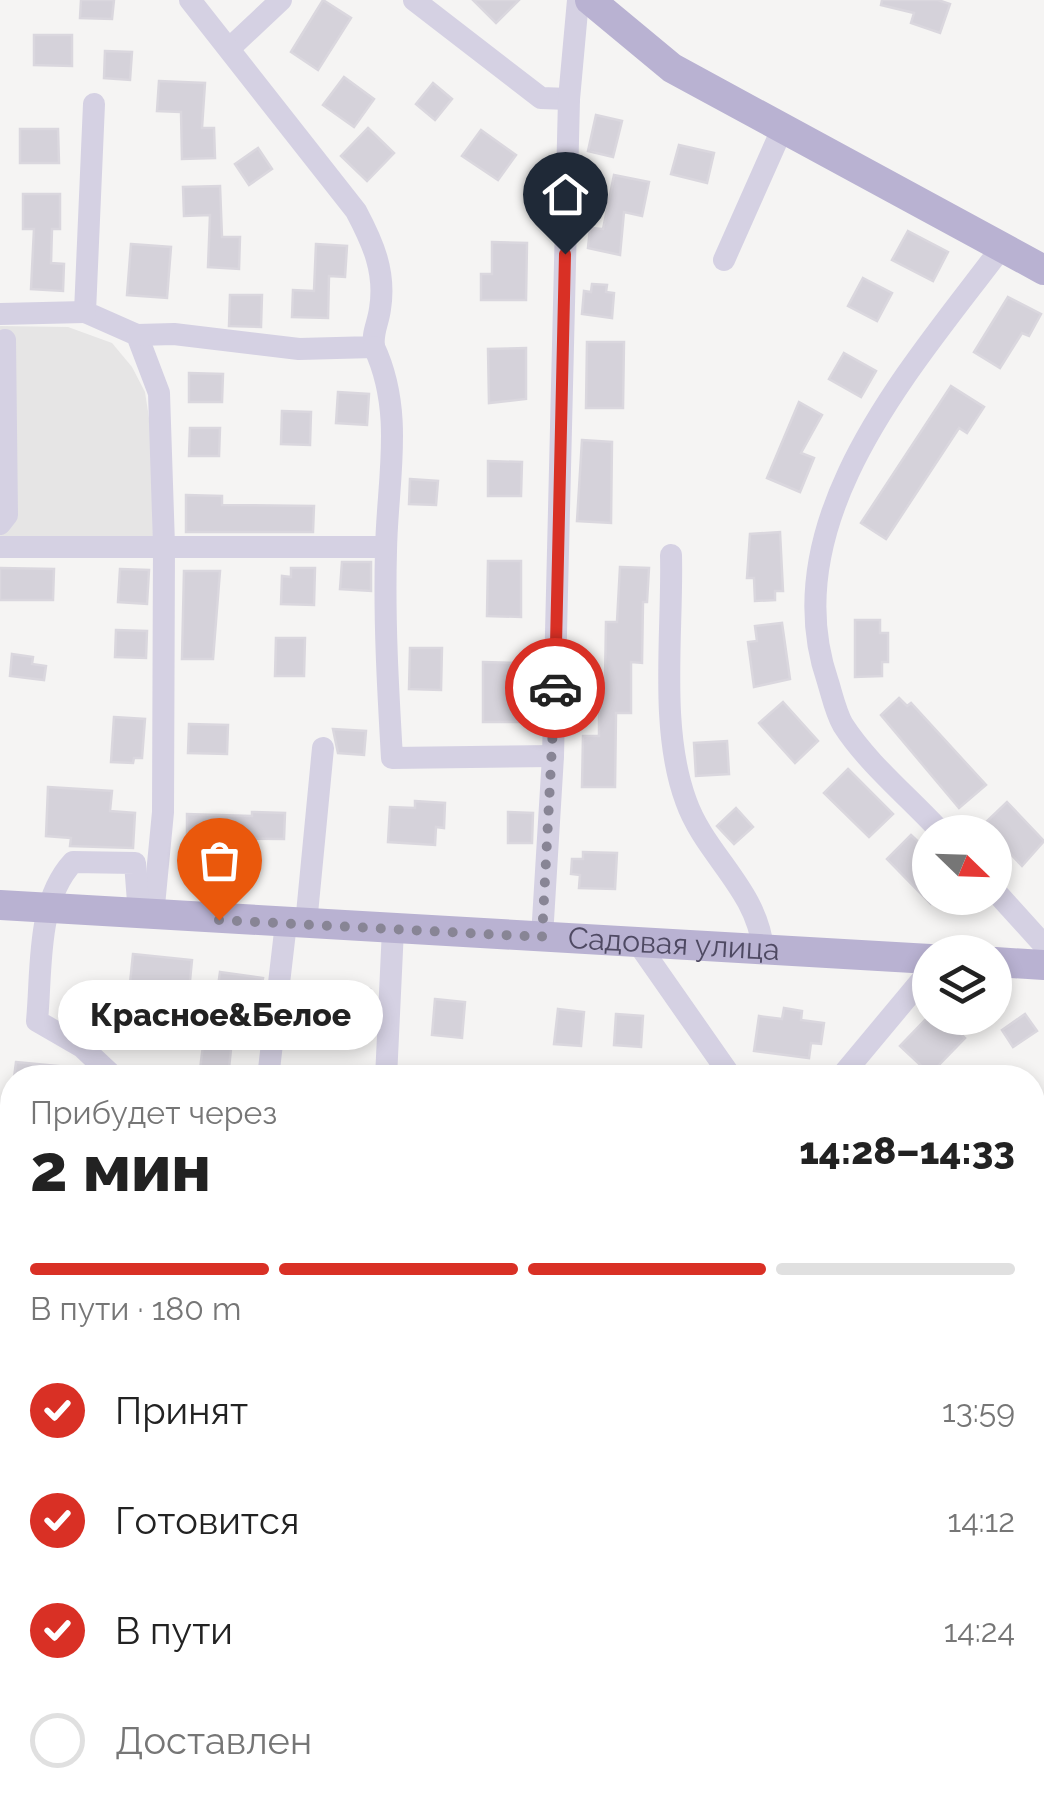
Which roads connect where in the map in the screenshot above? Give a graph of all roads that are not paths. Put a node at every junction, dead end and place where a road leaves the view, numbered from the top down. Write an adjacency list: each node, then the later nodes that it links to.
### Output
1 (190, 0): 6 (street)
2 (281, 0): 6 (street)
3 (414, 0): 7 (street)
4 (578, 0): 7 (street)
5 (590, 0): 9 (main road)
6 (231, 47): 17 (street)
7 (569, 99): 24 (street)
8 (94, 104): 13 (street)
9 (783, 127): 10 (main road); 11 (street)
10 (1002, 247): 12 (main road); 25 (street)
11 (724, 260)
12 (1044, 270)
13 (85, 312): 14 (street); 15 (street)
14 (0, 314)
15 (137, 335): 17 (street); 19 (street)
16 (5, 340): 18 (street)
17 (374, 348): 21 (street)
18 (0, 524)
19 (164, 545): 20 (street); 21 (street); 29 (street)
20 (0, 547)
21 (386, 547): 24 (street)
22 (671, 555): 35 (street)
23 (324, 748): 30 (street)
24 (554, 756): 32 (street)
25 (925, 815)
26 (0, 905): 27 (main road, Садовая улица)
27 (48, 908): 29 (main road, Садовая улица); 29 (street); 40 (street)
28 (1012, 910): 34 (street)
29 (146, 915): 30 (main road, Садовая улица)
30 (296, 924): 31 (main road, Садовая улица); 43 (street)
31 (392, 929): 32 (main road, Садовая улица); 44 (street)
32 (542, 937): 33 (main road, Садовая улица)
33 (637, 942): 35 (main road, Садовая улица); 45 (street)
34 (1044, 945)
35 (763, 949): 36 (main road, Садовая улица)
36 (912, 957)
37 (1012, 963): 38 (main road)
38 (1044, 965)
39 (912, 992): 46 (street)
40 (82, 1047): 41 (street); 42 (street)
41 (84, 1065)
42 (101, 1065)
43 (270, 1065)
44 (387, 1065)
45 (723, 1065)
46 (851, 1065)

